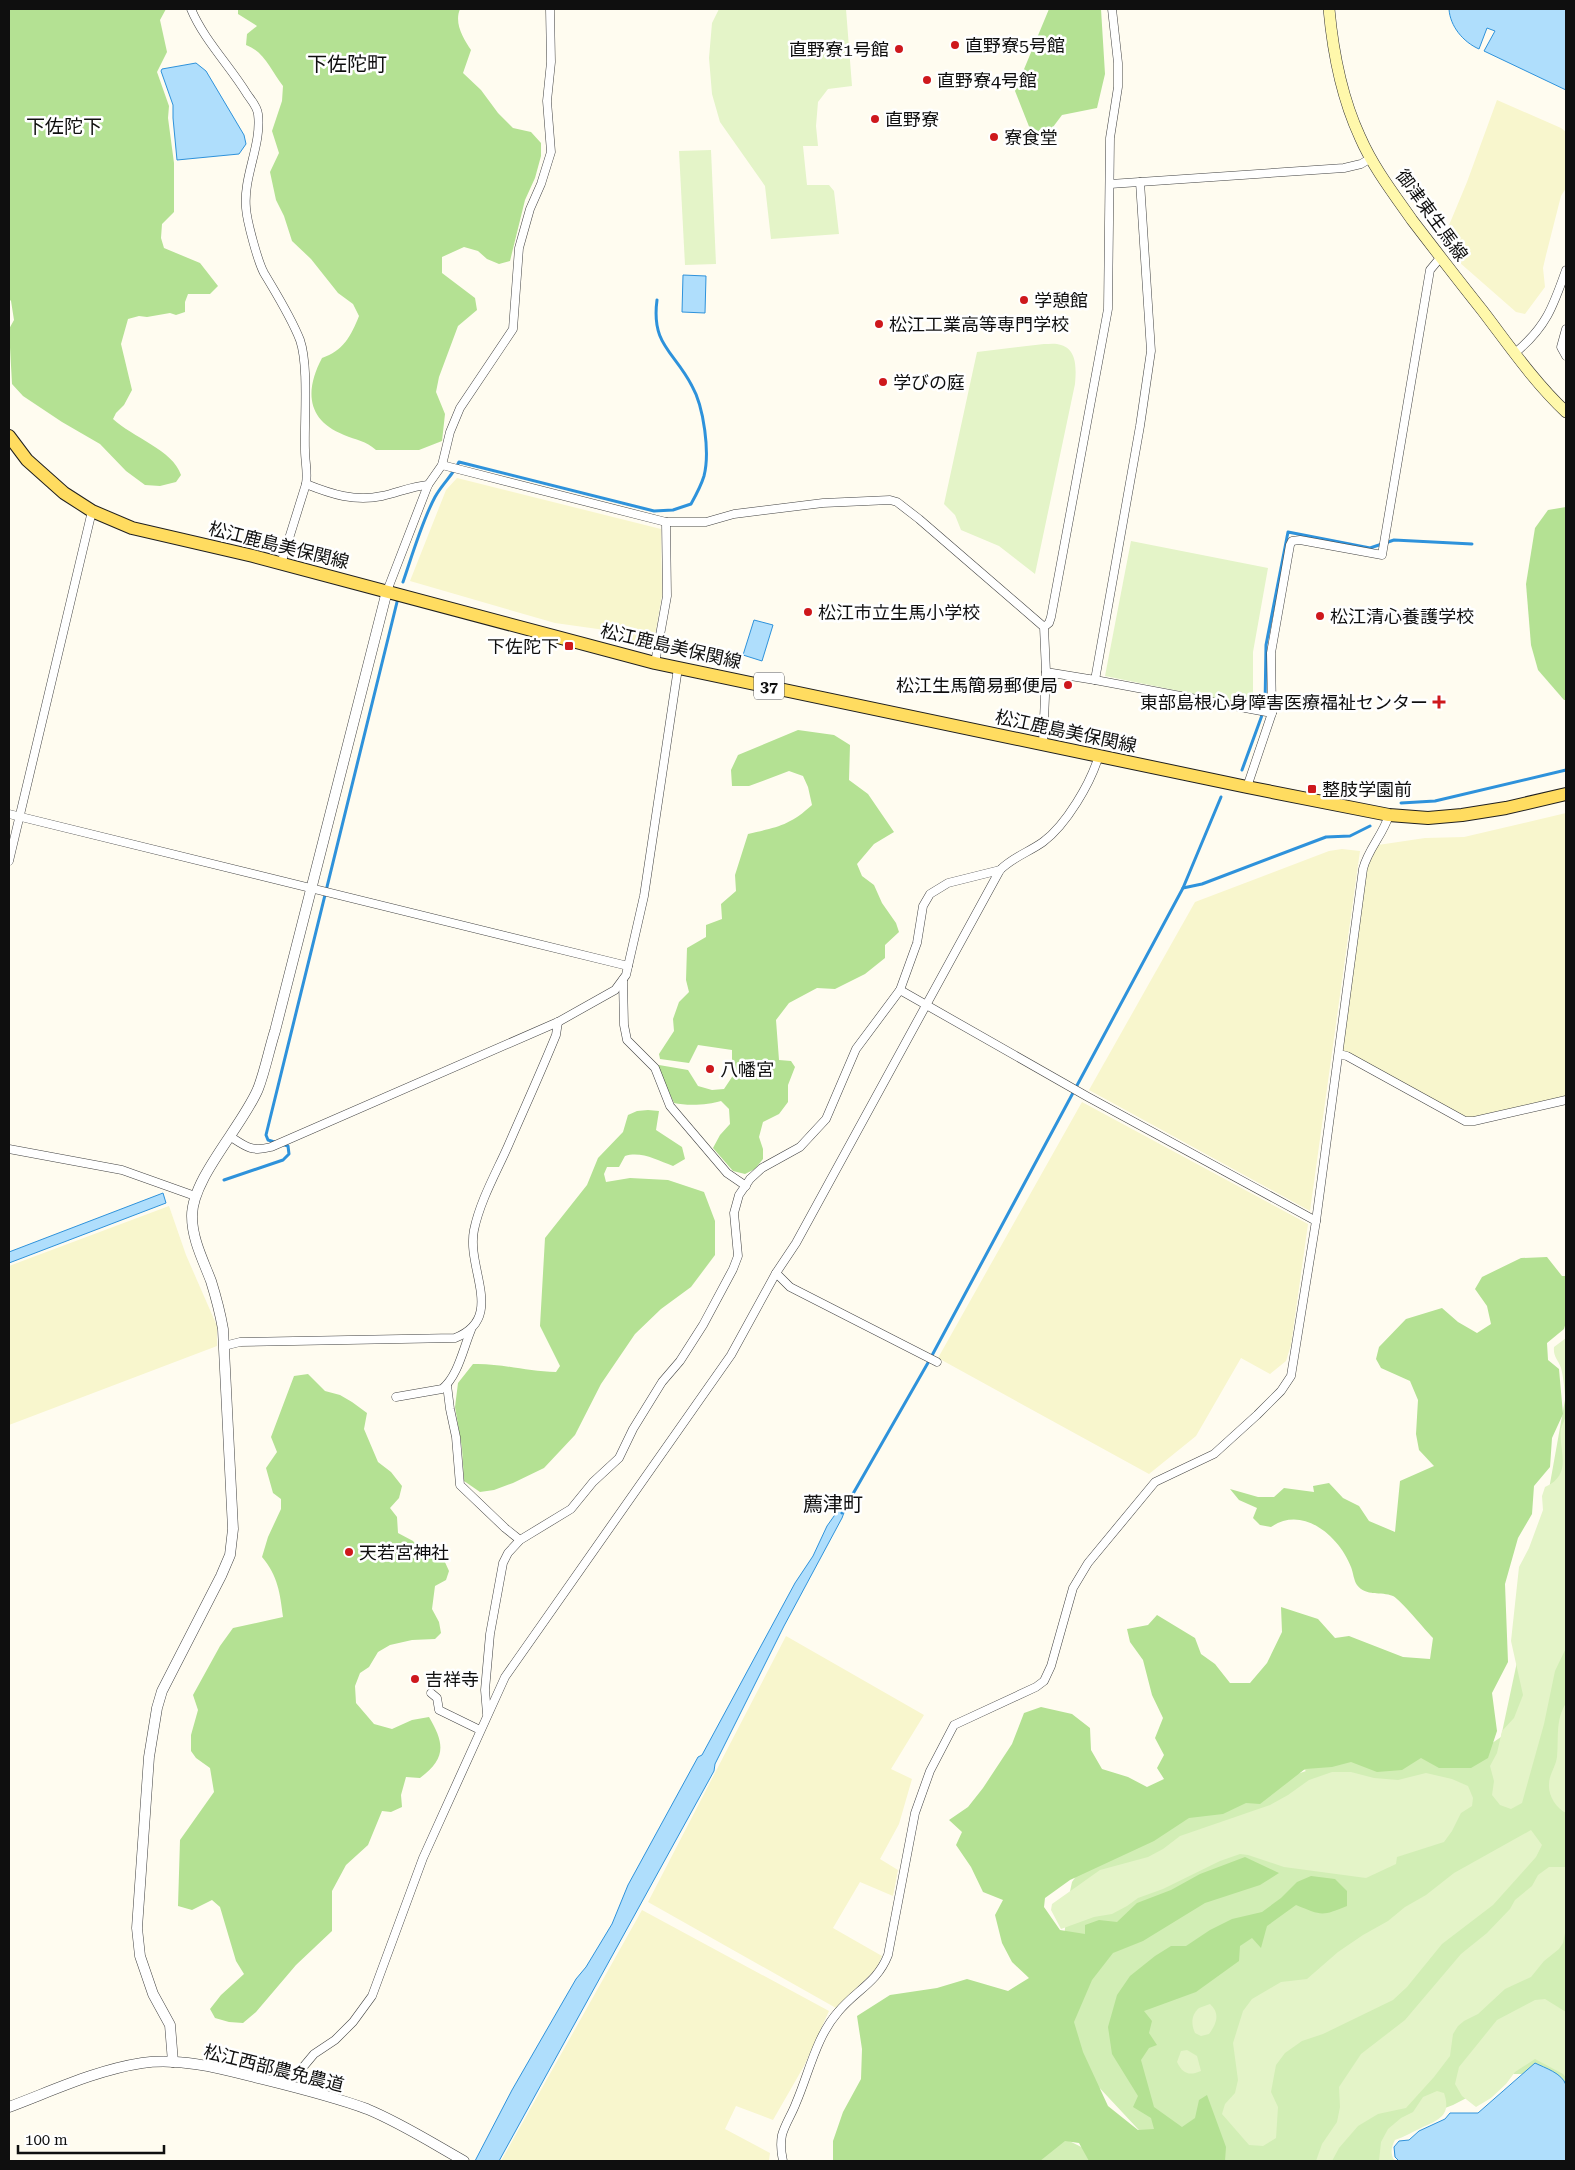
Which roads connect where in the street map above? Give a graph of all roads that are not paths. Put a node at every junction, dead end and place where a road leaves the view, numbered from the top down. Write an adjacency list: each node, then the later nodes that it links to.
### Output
1 (191, 9): 17 (street)
2 (550, 9): 16 (street)
3 (1112, 9): 7 (street)
4 (1328, 9): 5 (main road, 御津東生馬線)
5 (1371, 158): 6 (street); 8 (main road, 御津東生馬線)
6 (1140, 182): 7 (street); 27 (street)
7 (1110, 184): 23 (street)
8 (1440, 258): 12 (main road, 御津東生馬線); 28 (street)
9 (1566, 270): 10 (street)
10 (1564, 286): 12 (street)
11 (1566, 329): 13 (street)
12 (1515, 353): 14 (main road, 御津東生馬線)
13 (1566, 356)
14 (1566, 412)
15 (9, 436): 19 (main road, 松江鹿島美保関線 / 37)
16 (442, 465): 18 (street); 20 (street)
17 (306, 484): 18 (street); 21 (street)
18 (428, 485): 22 (street)
19 (92, 511): 21 (main road, 松江鹿島美保関線 / 37); 35 (street)
20 (666, 522): 23 (street); 24 (street)
21 (281, 564): 22 (main road, 松江鹿島美保関線 / 37)
22 (388, 591): 24 (main road, 松江鹿島美保関線 / 37); 38 (street)
23 (1044, 627): 26 (street)
24 (655, 662): 25 (main road, 松江鹿島美保関線 / 37)
25 (678, 668): 29 (main road, 松江鹿島美保関線 / 37); 39 (street)
26 (1046, 672): 27 (street); 29 (street)
27 (1095, 680): 28 (street)
28 (1266, 713): 31 (street)
29 (1043, 744): 30 (main road, 松江鹿島美保関線 / 37)
30 (1098, 755): 31 (main road, 松江鹿島美保関線 / 37); 37 (street)
31 (1247, 788): 34 (main road, 松江鹿島美保関線 / 37)
32 (1566, 794): 34 (main road, 松江鹿島美保関線 / 37)
33 (9, 814): 35 (street)
34 (1389, 815): 44 (street)
35 (20, 816): 36 (street); 38 (street)
36 (9, 861)
37 (1000, 870): 41 (street); 42 (street)
38 (310, 888): 39 (street); 46 (street)
39 (628, 966): 40 (street)
40 (623, 980): 43 (street); 48 (street)
41 (900, 990): 42 (street); 48 (street)
42 (925, 1005): 50 (street); 51 (street)
43 (558, 1022): 46 (street); 52 (street)
44 (1339, 1054): 45 (street); 50 (street)
45 (1566, 1100)
46 (231, 1137): 49 (street)
47 (9, 1149): 49 (street)
48 (746, 1186): 57 (street)
49 (194, 1196): 53 (street)
50 (1316, 1221): 65 (street)
51 (776, 1273): 54 (street); 59 (street)
52 (471, 1330): 53 (street); 55 (street)
53 (224, 1346): 61 (street)
54 (937, 1362)
55 (447, 1385): 56 (street); 57 (street)
56 (396, 1397)
57 (520, 1540): 59 (street)
58 (431, 1693): 60 (street)
59 (487, 1714): 60 (street)
60 (480, 1730): 62 (street)
61 (173, 2062): 62 (street, 松江西部農免農道); 63 (street, 松江西部農免農道)
62 (288, 2085): 64 (street, 松江西部農免農道)
63 (9, 2107)
64 (464, 2161)
65 (783, 2161)

